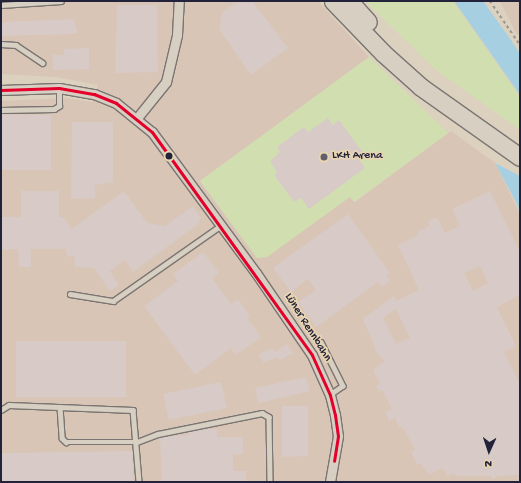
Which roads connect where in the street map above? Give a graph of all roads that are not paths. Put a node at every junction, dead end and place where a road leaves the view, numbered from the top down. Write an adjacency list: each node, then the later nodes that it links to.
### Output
1 (61, 1): 5 (lane)
2 (179, 1): 11 (street)
3 (333, 1): 13 (highway)
4 (349, 1): 12 (highway)
5 (1, 5)
6 (1, 44): 7 (lane)
7 (43, 63)
8 (59, 88): 9 (street, Lüner Rennbahn); 10 (lane); 11 (street, Lüner Rennbahn)
9 (1, 90)
10 (1, 110)
11 (137, 118): 14 (street, Lüner Rennbahn)
12 (520, 144)
13 (520, 157)
14 (220, 226): 15 (lane); 17 (street, Lüner Rennbahn)
15 (70, 294)
16 (321, 342): 17 (lane)
17 (330, 395): 23 (street, Lüner Rennbahn)
18 (60, 407): 19 (lane); 20 (lane); 20 (lane)
19 (1, 410)
20 (137, 442): 21 (lane); 22 (lane)
21 (139, 482)
22 (270, 482)
23 (330, 482)

